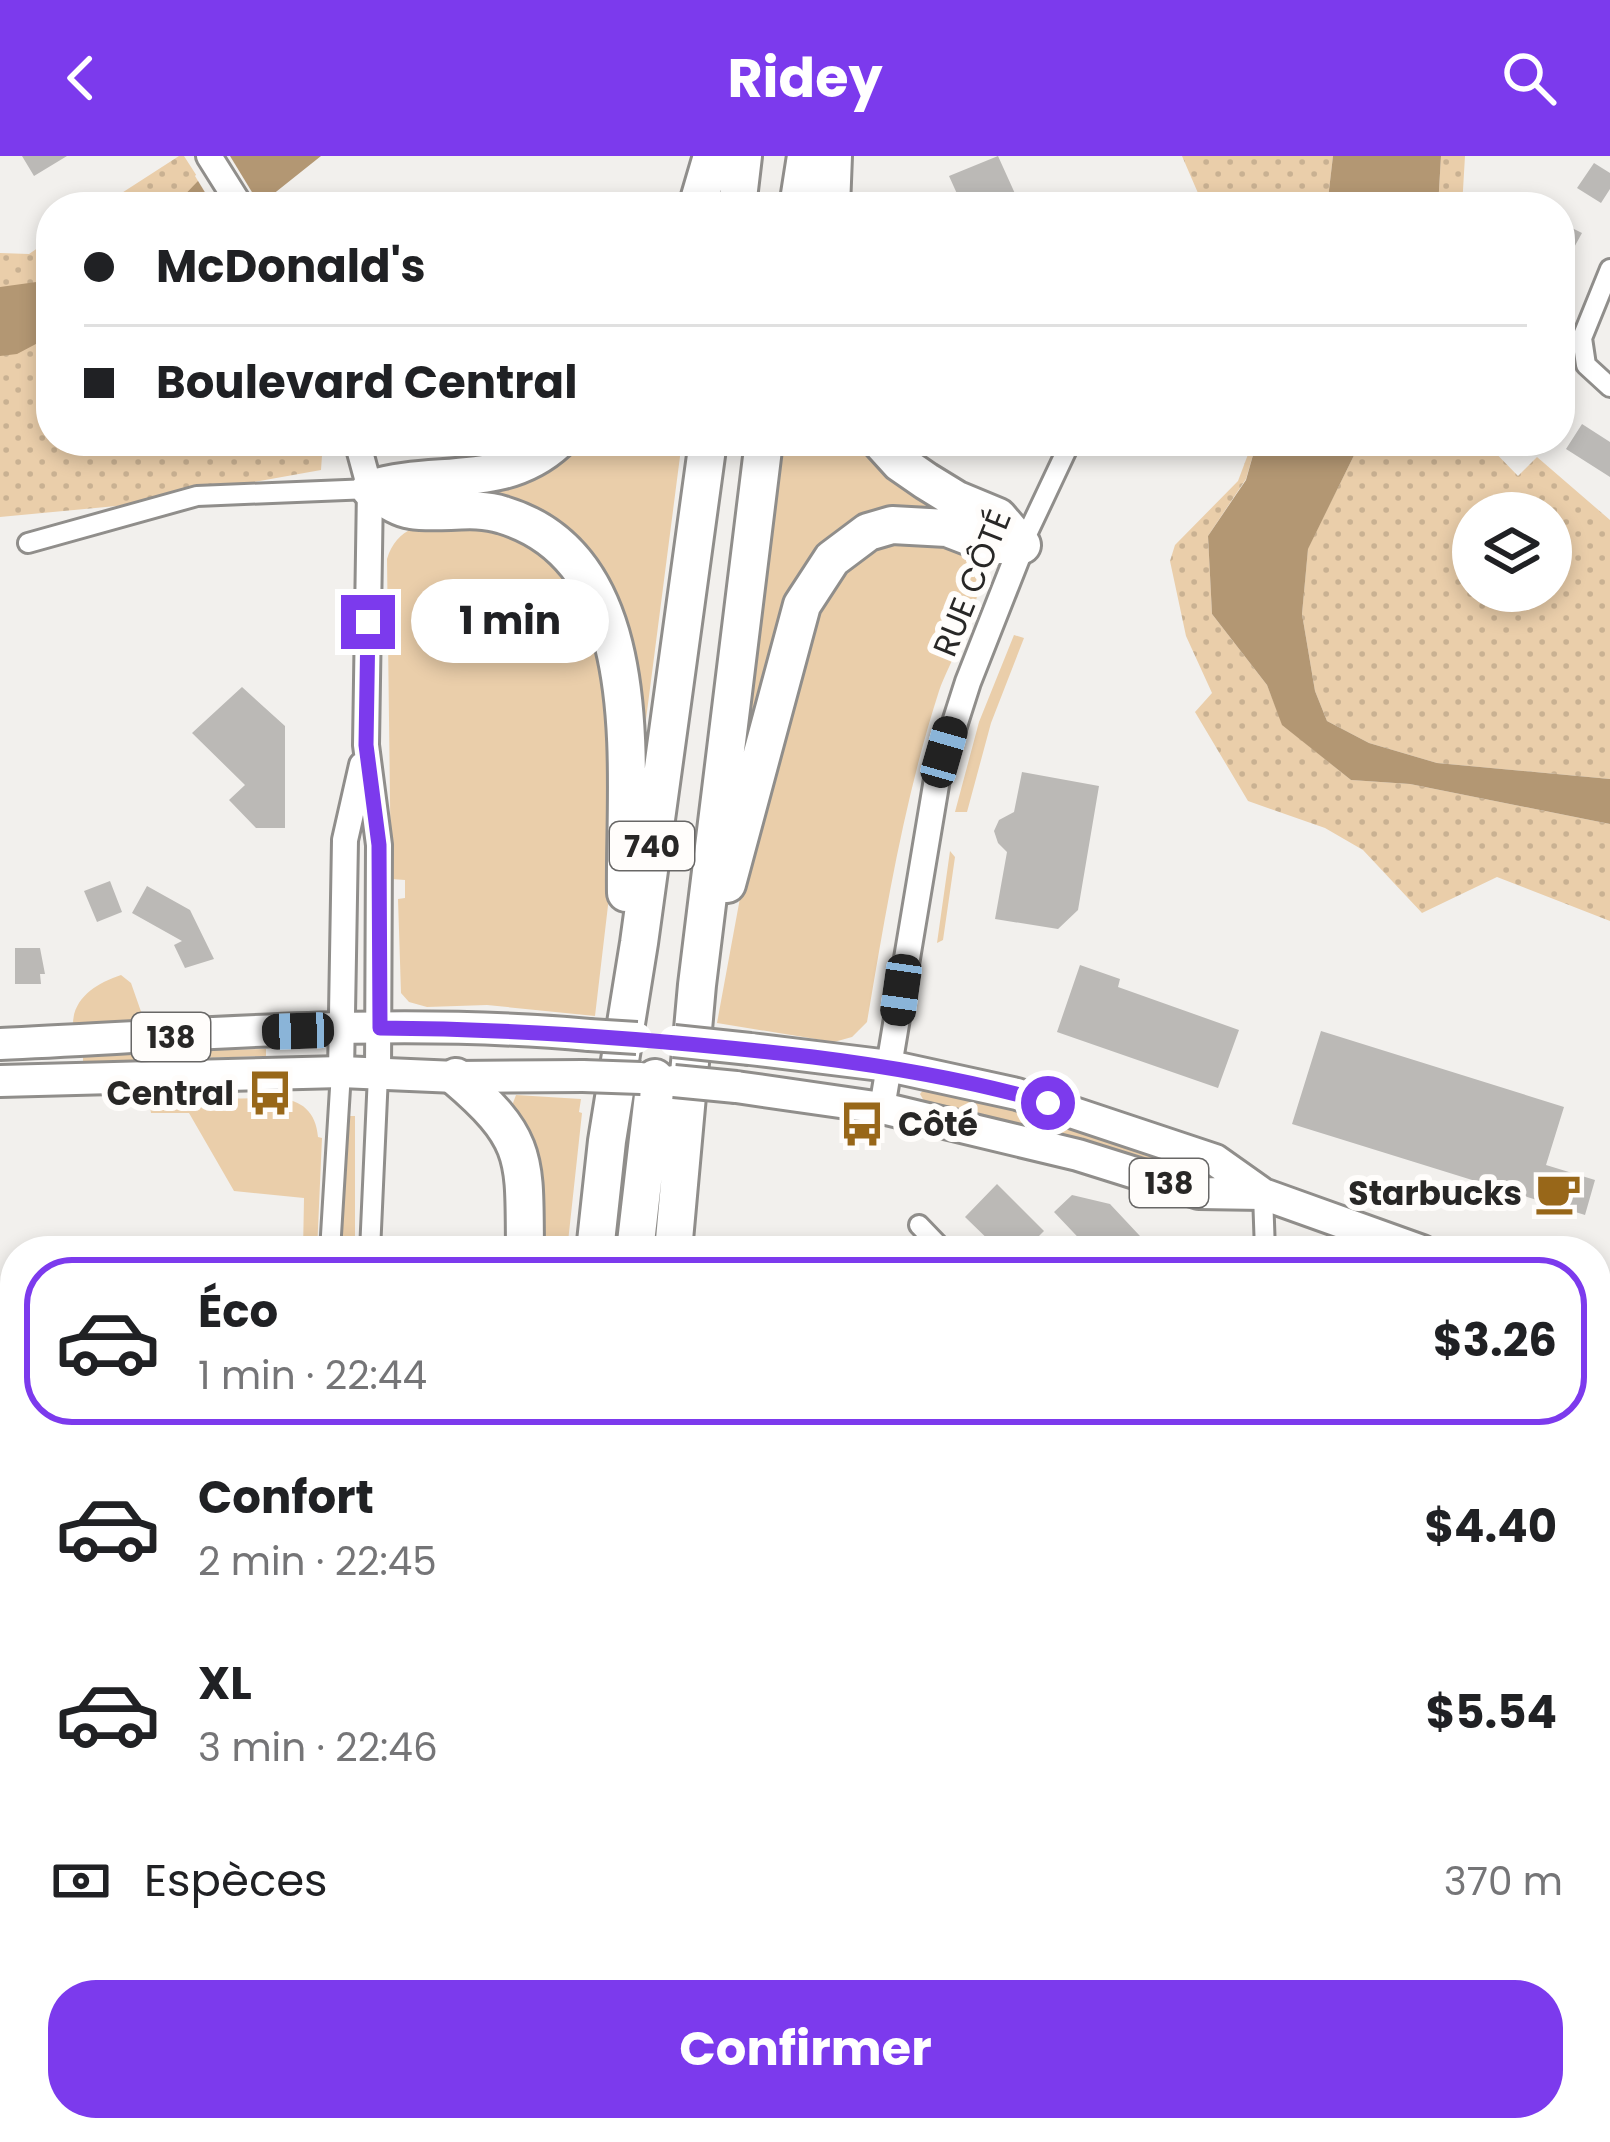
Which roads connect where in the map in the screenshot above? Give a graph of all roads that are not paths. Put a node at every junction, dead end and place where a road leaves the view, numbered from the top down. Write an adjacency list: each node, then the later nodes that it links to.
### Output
1 (712, 156): 7 (highway)
2 (743, 156): 8 (highway)
3 (806, 156): 9 (highway)
4 (833, 156): 10 (highway)
5 (209, 157): 6 (street)
6 (231, 192)
7 (701, 192)
8 (739, 192)
9 (800, 192)
10 (832, 192)
11 (1610, 268): 12 (street)
12 (1610, 387)
13 (361, 456): 19 (street)
14 (535, 456): 19 (highway)
15 (706, 456): 23 (highway, 740)
16 (762, 456): 24 (highway, 740)
17 (894, 456): 21 (highway)
18 (1064, 456): 21 (street, RUE CÔTÉ)
19 (370, 490): 20 (street); 22 (street); 23 (highway)
20 (28, 543)
21 (1022, 544): 24 (highway); 28 (street, RUE CÔTÉ)
22 (366, 745): 25 (street); 26 (street)
23 (639, 943): 40 (highway, 740)
24 (698, 985): 42 (highway, 740)
25 (380, 1028): 26 (main road, 138); 28 (main road, 138, bridge); 30 (street)
26 (341, 1029): 27 (main road, 138); 29 (street)
27 (0, 1044)
28 (889, 1066): 34 (street, RUE CÔTÉ); 35 (main road, 138)
29 (341, 1072): 30 (main road, 138); 32 (main road, 138); 37 (street)
30 (378, 1075): 31 (main road, 138); 38 (street)
31 (456, 1077): 33 (main road, 138, bridge); 39 (highway)
32 (0, 1081)
33 (653, 1092): 34 (main road, 138, bridge); 41 (highway)
34 (882, 1108): 35 (main road, 138)
35 (1263, 1194): 44 (street); 45 (main road, 138)
36 (919, 1226): 43 (street)
37 (331, 1236)
38 (371, 1236)
39 (525, 1236)
40 (597, 1236)
41 (637, 1236)
42 (675, 1236)
43 (929, 1236)
44 (1264, 1236)
45 (1380, 1236)

